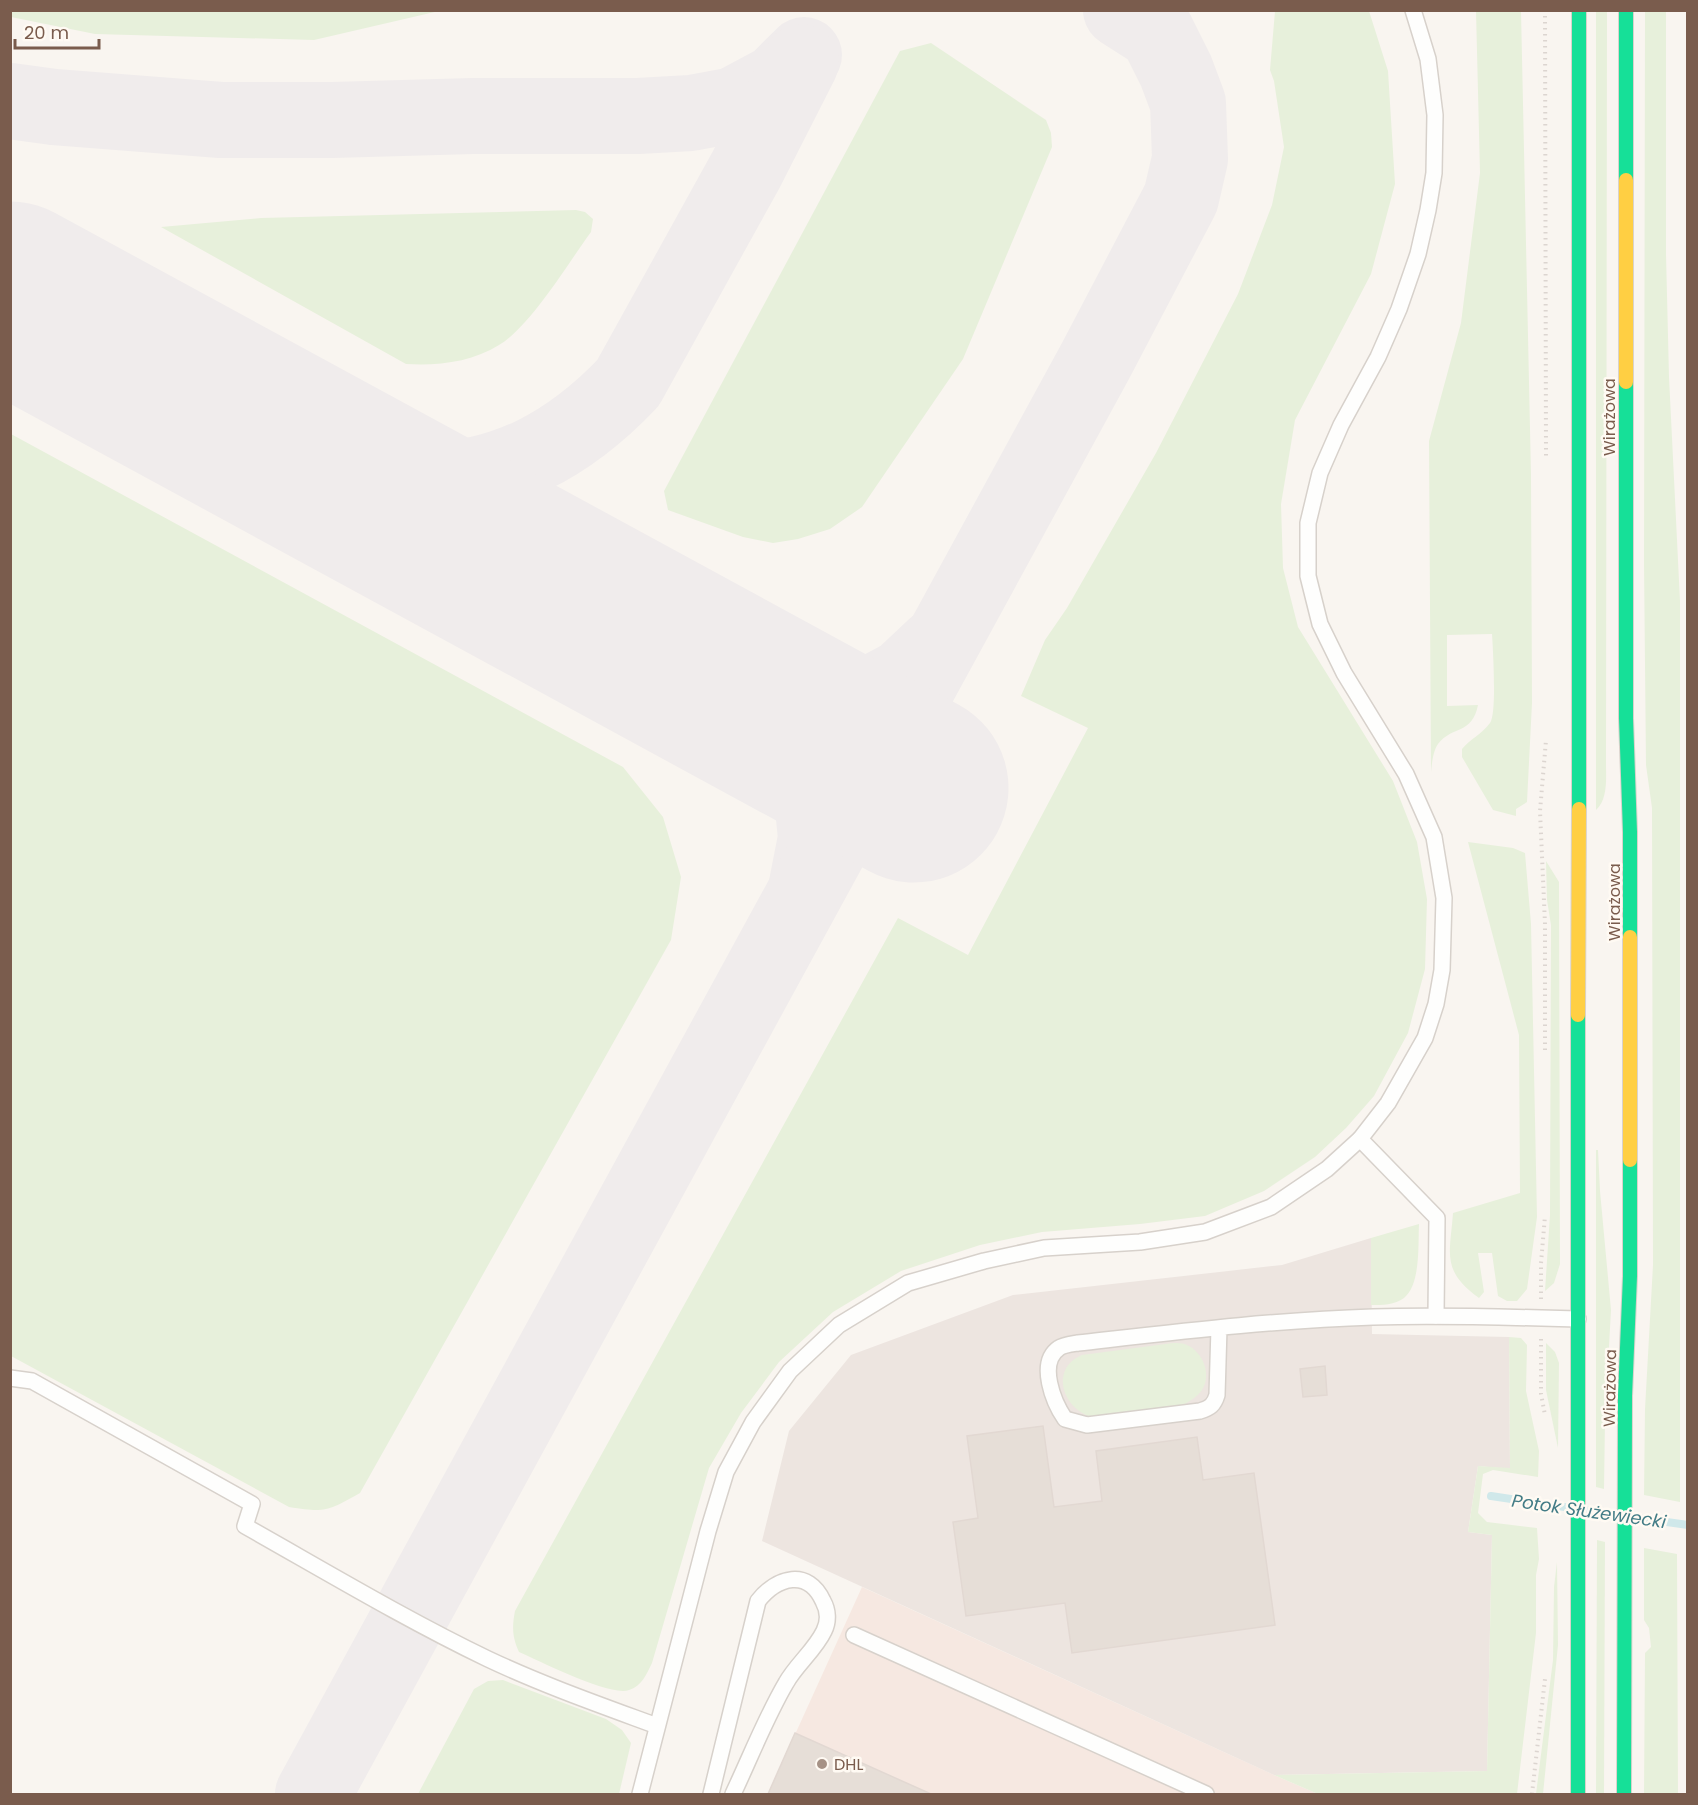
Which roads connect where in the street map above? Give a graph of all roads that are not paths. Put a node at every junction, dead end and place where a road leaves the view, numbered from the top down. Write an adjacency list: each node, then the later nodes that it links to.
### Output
1 (1413, 10): 4 (lane)
2 (1579, 10): 6 (main road, Wirażowa)
3 (1626, 10): 16 (main road, Wirażowa)
4 (1360, 1139): 5 (lane); 10 (lane)
5 (1436, 1316): 6 (lane); 7 (lane)
6 (1578, 1319): 15 (main road, Wirażowa)
7 (1219, 1328): 7 (lane)
8 (10, 1378): 10 (lane)
9 (854, 1635): 14 (lane)
10 (657, 1726): 11 (lane)
11 (640, 1794)
12 (711, 1794): 13 (lane)
13 (733, 1794)
14 (1206, 1794)
15 (1578, 1794)
16 (1624, 1794)

